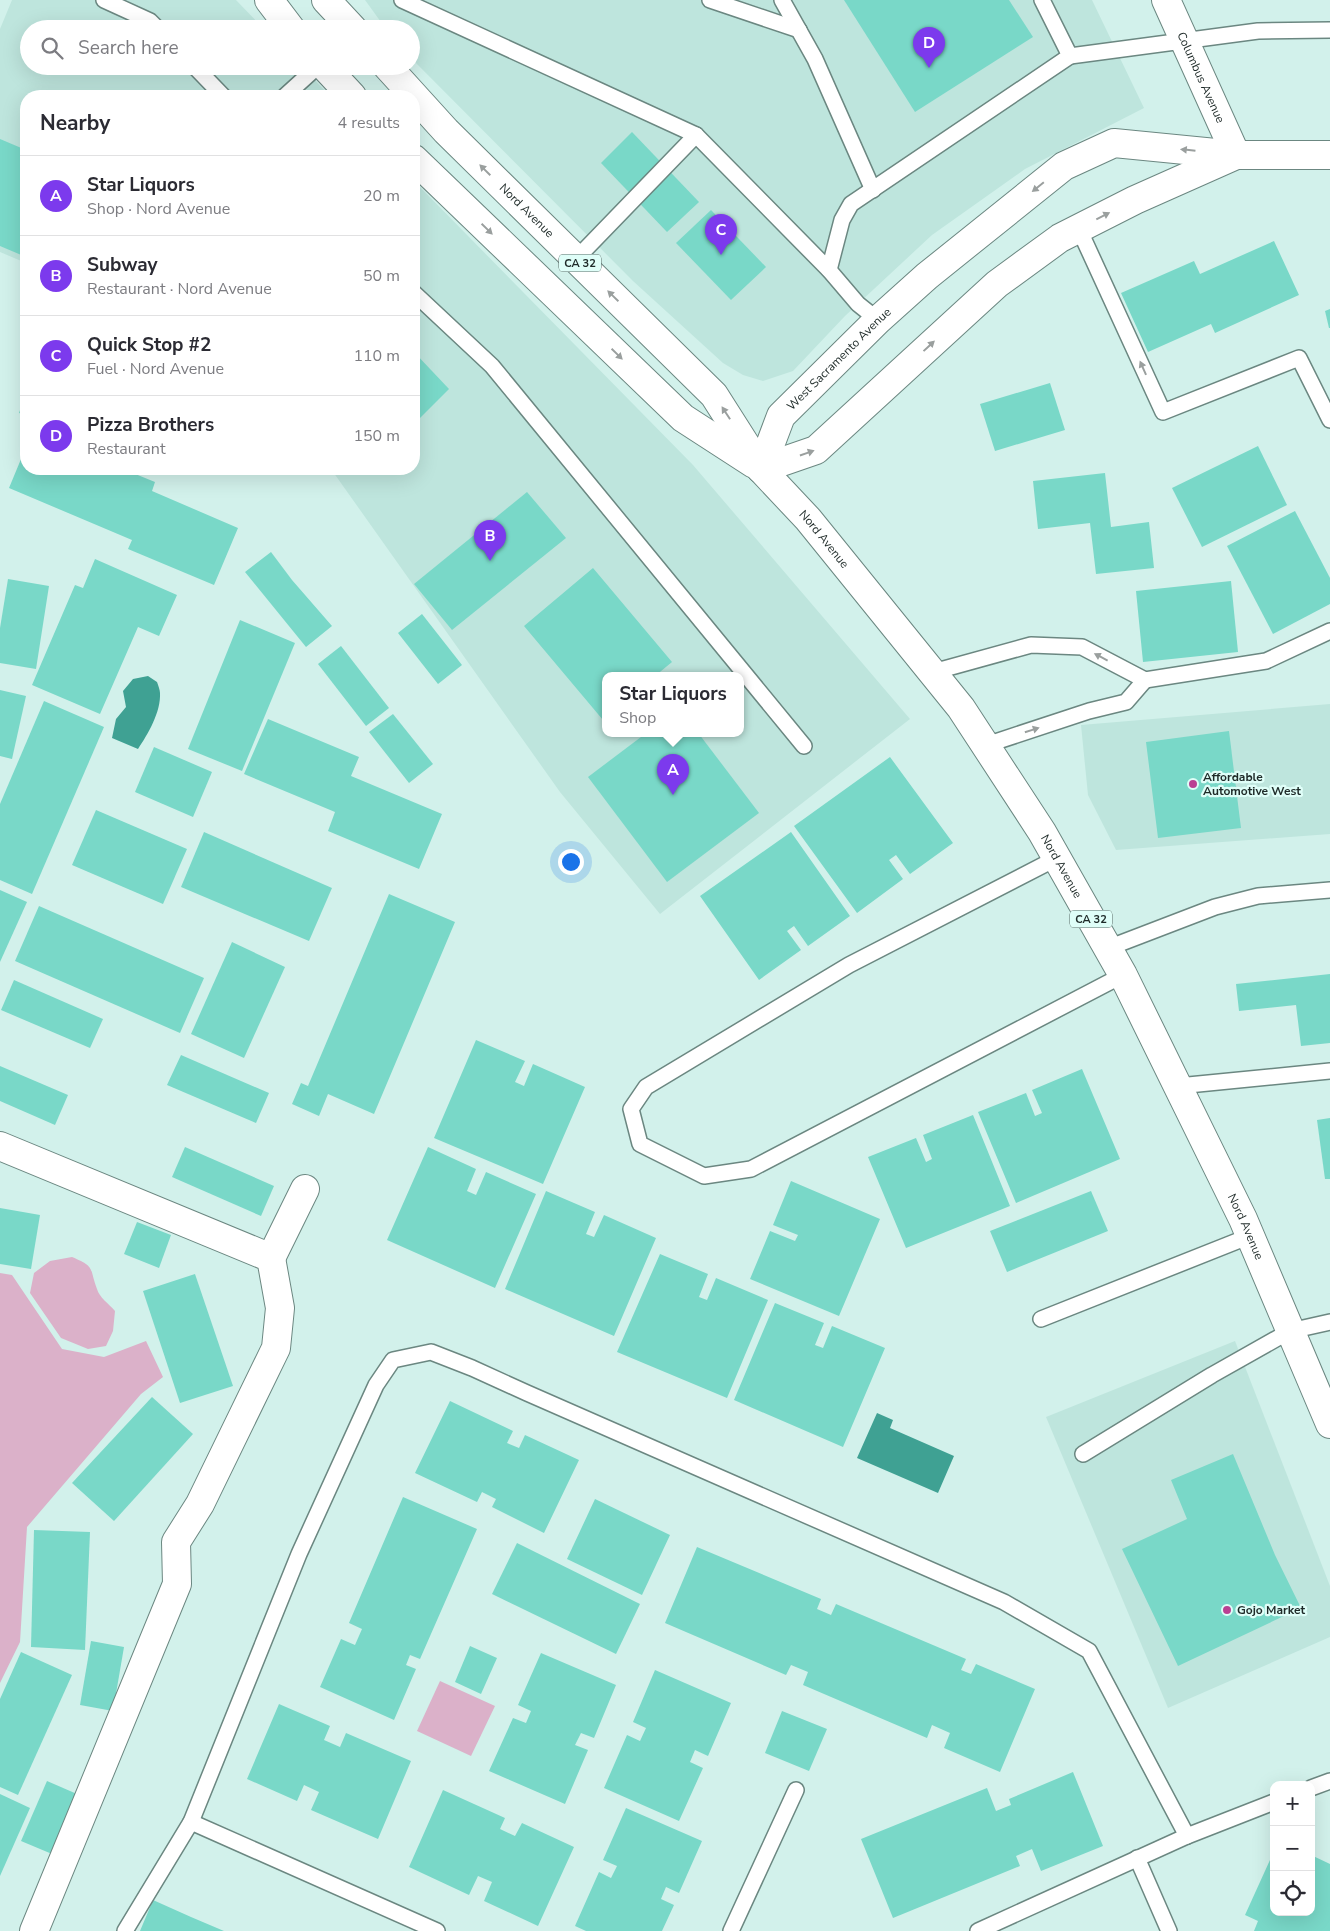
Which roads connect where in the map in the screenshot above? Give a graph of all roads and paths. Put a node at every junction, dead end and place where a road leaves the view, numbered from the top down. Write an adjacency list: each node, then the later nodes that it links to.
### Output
1 (104, 0): 9 (lane)
2 (269, 0): 10 (street)
3 (326, 0): 11 (street)
4 (402, 0): 25 (lane)
5 (710, 0): 12 (lane)
6 (782, 0): 12 (lane)
7 (1042, 0): 15 (lane)
8 (1166, 0): 14 (street, Columbus Avenue)
9 (148, 20)
10 (284, 20)
11 (345, 20)
12 (799, 30): 29 (lane)
13 (1330, 30): 14 (lane)
14 (1183, 40): 15 (lane); 26 (street, Columbus Avenue)
15 (1070, 56): 29 (lane)
16 (203, 75): 20 (lane)
17 (308, 75): 21 (lane)
18 (332, 75): 22 (street)
19 (395, 75): 23 (street, Nord Avenue / CA 32, one-way to 19)
20 (217, 90)
21 (292, 90)
22 (346, 90)
23 (409, 90)
24 (420, 102): 31 (street, Nord Avenue / CA 32, one-way to 24)
25 (696, 135): 31 (lane); 32 (lane)
26 (1236, 156): 27 (street, West Sacramento Avenue); 30 (street, West Sacramento Avenue, one-way to 26); 34 (street, West Sacramento Avenue, one-way to 34)
27 (1330, 156)
28 (420, 165): 36 (street, Nord Avenue / CA 32, one-way to 36)
29 (873, 190): 32 (lane)
30 (1079, 228): 35 (lane, one-way to 30); 36 (street, West Sacramento Avenue, one-way to 30)
31 (576, 260): 36 (street, Nord Avenue / CA 32, one-way to 31)
32 (829, 270): 34 (lane)
33 (420, 299): 38 (lane)
34 (878, 320): 36 (street, West Sacramento Avenue)
35 (1330, 420)
36 (761, 469): 39 (street, Nord Avenue / CA 32)
37 (1330, 631): 41 (lane)
38 (743, 672)
39 (933, 672): 41 (lane, one-way to 39); 42 (street, Nord Avenue / CA 32)
40 (744, 673): 43 (lane)
41 (1145, 680): 42 (lane, one-way to 41)
42 (986, 745): 44 (street, Nord Avenue / CA 32)
43 (804, 746)
44 (1057, 858): 46 (street, Nord Avenue / CA 32); 47 (lane)
45 (1330, 890): 46 (lane)
46 (1108, 948): 47 (street, Nord Avenue / CA 32)
47 (1122, 975): 49 (street, Nord Avenue / CA 32)
48 (1330, 1071): 49 (lane)
49 (1178, 1086): 52 (street, Nord Avenue / CA 32)
50 (0, 1146): 53 (street)
51 (305, 1189): 53 (street)
52 (1250, 1236): 54 (lane); 56 (street, Nord Avenue / CA 32)
53 (271, 1258): 66 (street)
54 (1041, 1319)
55 (1330, 1322): 56 (lane)
56 (1290, 1331): 57 (street, Nord Avenue / CA 32); 58 (lane)
57 (1330, 1424)
58 (1083, 1454)
59 (1330, 1781): 60 (lane)
60 (1315, 1787)
61 (796, 1790): 69 (lane)
62 (1270, 1804): 64 (lane)
63 (191, 1822): 64 (lane); 67 (lane); 68 (lane)
64 (1186, 1836): 65 (lane)
65 (1137, 1858): 70 (lane); 71 (lane)
66 (34, 1931)
67 (125, 1931)
68 (437, 1931)
69 (731, 1931)
70 (978, 1931)
71 (1169, 1931)

